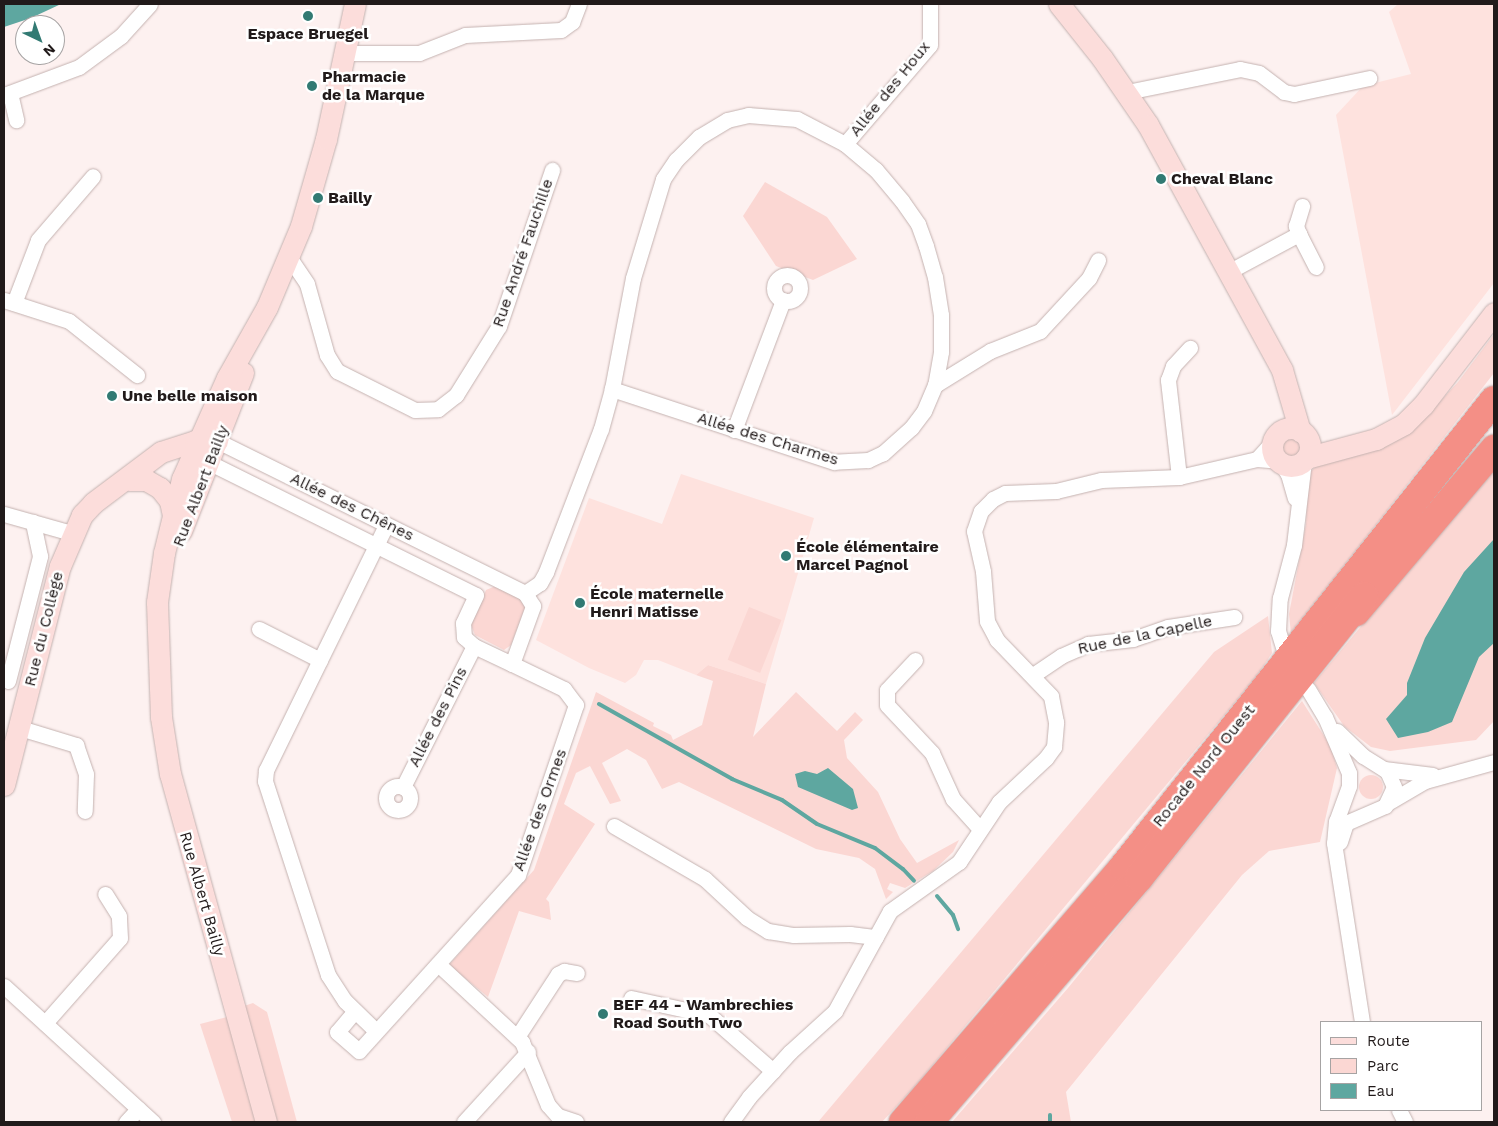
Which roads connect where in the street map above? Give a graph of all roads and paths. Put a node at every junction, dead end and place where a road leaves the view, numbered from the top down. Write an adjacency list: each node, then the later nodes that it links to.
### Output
1 (150, 4): 9 (street)
2 (355, 4): 6 (street, Rue Albert Bailly)
3 (579, 4): 6 (street)
4 (930, 4): 11 (street, Allée des Houx)
5 (1059, 4): 8 (street)
6 (344, 53): 16 (street, Rue Albert Bailly)
7 (1369, 78): 8 (street)
8 (1126, 92): 19 (street)
9 (7, 94): 10 (street)
10 (16, 120)
11 (845, 144): 26 (street, Allée des Charmes); 27 (street, Allée des Charmes)
12 (552, 170): 16 (street, Rue André Fauchille)
13 (93, 176): 21 (street)
14 (1302, 206): 15 (street)
15 (1299, 234): 18 (street); 19 (street)
16 (289, 257): 33 (street, Rue Albert Bailly)
17 (1098, 260): 26 (street)
18 (1316, 267)
19 (1228, 272): 24 (street)
20 (783, 300): 30 (street)
21 (9, 301): 25 (street)
22 (1494, 313): 34 (street)
23 (1190, 348): 39 (street)
24 (1270, 351): 31 (street); 32 (street)
25 (137, 375)
26 (935, 385): 30 (street, Allée des Charmes)
27 (612, 389): 30 (street, Allée des Charmes); 49 (street, Allée des Charmes)
28 (1494, 400): 99 (highway, Rocade Nord Ouest)
29 (1494, 429): 55 (highway, Rocade Nord Ouest)
30 (734, 430)
31 (1302, 432): 32 (street); 34 (street); 36 (street)
32 (1274, 438): 37 (street)
33 (208, 441): 38 (street, Rue Albert Bailly); 40 (street, Rue du Collège); 45 (street, Allée des Chênes)
34 (1360, 444): 36 (street)
35 (1494, 449): 55 (highway)
36 (1305, 459): 37 (street); 41 (street)
37 (1272, 461): 39 (street); 41 (street)
38 (199, 462): 40 (street, Rue du Collège); 43 (street, Rue Albert Bailly); 47 (street, Allée des Chênes); 58 (street, Rue Albert Bailly)
39 (1179, 477): 60 (street)
40 (121, 484): 43 (street); 46 (street, Rue du Collège)
41 (1296, 507): 54 (street)
42 (4, 514): 44 (street)
43 (173, 515): 58 (street, Rue Albert Bailly)
44 (33, 522): 46 (street); 61 (street)
45 (386, 525): 47 (street); 48 (street, Allée des Chênes)
46 (71, 533): 64 (street, Rue du Collège)
47 (375, 546): 50 (street, Allée des Chênes); 56 (street)
48 (487, 573): 49 (street, Allée des Chênes); 50 (street)
49 (525, 594): 59 (street)
50 (476, 596): 53 (street)
51 (1234, 617): 60 (street, Rue de la Capelle)
52 (259, 629): 56 (street)
53 (474, 646): 59 (street); 72 (street, Allée des Pins)
54 (1283, 647)
55 (1316, 658): 100 (highway, Rocade Nord Ouest)
56 (320, 660): 85 (street)
57 (915, 660): 77 (street)
58 (158, 663): 95 (street, Rue Albert Bailly)
59 (512, 664): 81 (street, Allée des Ormes)
60 (1033, 676): 77 (street)
61 (8, 681)
62 (1308, 689): 63 (street)
63 (1325, 717): 66 (street); 71 (street)
64 (20, 728): 69 (street, Rue du Collège); 74 (street)
65 (1494, 762): 67 (street)
66 (1380, 768): 70 (street); 71 (street); 73 (street)
67 (1478, 768): 68 (street); 70 (street)
68 (1494, 768)
69 (5, 774)
70 (1442, 775): 73 (street)
71 (1349, 784): 75 (street); 78 (street)
72 (403, 787)
73 (1388, 803): 75 (street)
74 (85, 810)
75 (1372, 810): 78 (street)
76 (614, 826): 80 (street)
77 (980, 829): 80 (street)
78 (1340, 873): 86 (street)
79 (105, 894): 87 (street)
80 (876, 937): 91 (street)
81 (438, 964): 88 (street, Allée des Ormes); 89 (street)
82 (577, 973): 89 (street)
83 (4, 986): 87 (street)
84 (631, 998): 91 (street)
85 (354, 1012): 88 (street); 88 (street, Allée des Ormes)
86 (1362, 1021)
87 (45, 1023): 92 (street)
88 (376, 1031)
89 (517, 1037): 90 (street)
90 (528, 1052): 96 (street); 97 (street)
91 (773, 1071): 98 (street)
92 (138, 1109): 93 (street); 94 (street)
93 (126, 1122)
94 (153, 1122)
95 (266, 1122)
96 (464, 1122)
97 (576, 1122)
98 (731, 1122)
99 (903, 1122)
100 (928, 1122)

